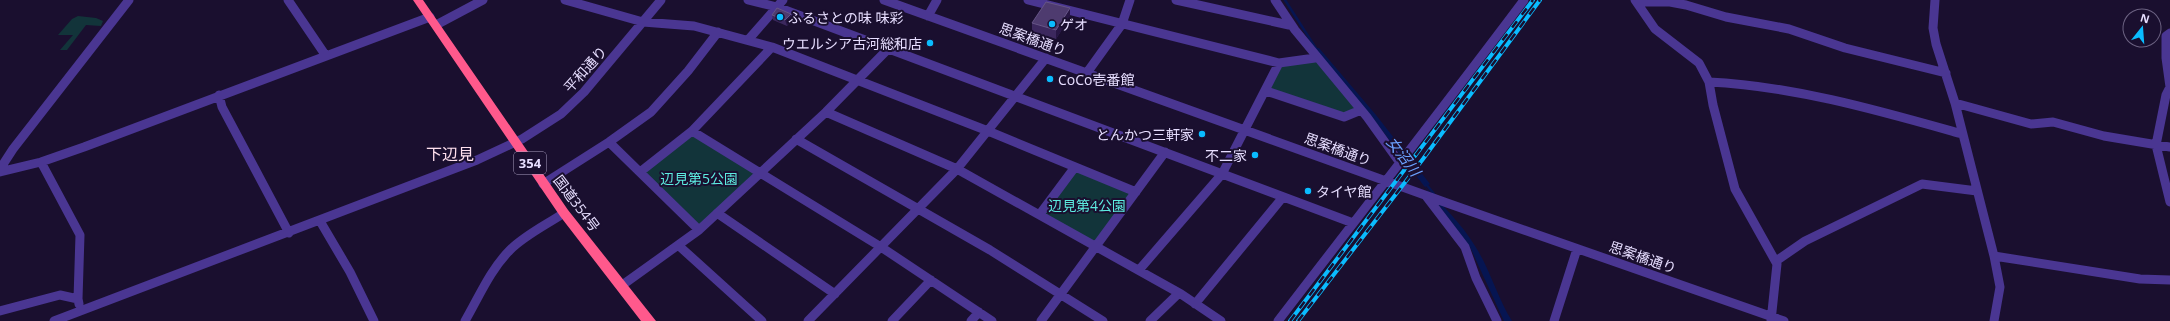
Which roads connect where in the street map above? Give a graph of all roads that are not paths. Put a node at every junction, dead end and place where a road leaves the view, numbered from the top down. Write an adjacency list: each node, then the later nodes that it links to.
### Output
1 (129, 0): 57 (street)
2 (288, 0): 29 (street)
3 (418, 0): 20 (highway, 国道354号 / 354)
4 (483, 0): 20 (street)
5 (565, 0): 21 (street)
6 (661, 0): 21 (street, 平和通り)
7 (748, 0): 18 (street)
8 (783, 0): 18 (street)
9 (884, 0): 19 (street, 思案橋通り)
10 (937, 0): 19 (street)
11 (1028, 0): 22 (street)
12 (1130, 0): 22 (street)
13 (1176, 0): 23 (street)
14 (1275, 0): 23 (street)
15 (1524, 0): 53 (street)
16 (1935, 0): 33 (street)
17 (1636, 1): 33 (street); 36 (street)
18 (777, 7): 26 (street); 28 (street)
19 (928, 16): 30 (street, 思案橋通り)
20 (433, 21): 29 (street); 48 (highway, 国道354号 / 354)
21 (642, 22): 24 (street); 48 (street, 平和通り)
22 (1122, 24): 32 (street); 34 (street)
23 (1289, 25): 31 (street)
24 (718, 32): 26 (street); 49 (street)
25 (2170, 33): 50 (street)
26 (748, 40): 27 (street)
27 (772, 47): 35 (street); 43 (street)
28 (888, 49): 35 (street); 39 (street)
29 (326, 56): 38 (street)
30 (1046, 58): 34 (street, 思案橋通り); 39 (street)
31 (1315, 58): 32 (street); 41 (street)
32 (1280, 63): 37 (street)
33 (1946, 73): 40 (street)
34 (1086, 74): 45 (street, 思案橋通り)
35 (858, 81): 42 (street); 44 (street)
36 (1709, 82): 46 (street); 81 (street)
37 (1266, 90): 41 (street); 45 (street)
38 (219, 96): 54 (street); 75 (street)
39 (1016, 96): 44 (street); 52 (street)
40 (1955, 103): 46 (street); 50 (street)
41 (1361, 110): 53 (street)
42 (826, 112): 47 (street); 56 (street)
43 (692, 131): 58 (street); 59 (street)
44 (988, 131): 55 (street); 56 (street)
45 (1245, 131): 60 (street); 61 (street, 思案橋通り)
46 (1962, 134): 63 (street)
47 (796, 140): 59 (street); 68 (street)
48 (516, 141): 62 (highway, 国道354号 / 354); 72 (street, 平和通り)
49 (609, 142): 58 (street); 62 (street)
50 (2156, 145): 51 (street); 67 (street)
51 (2170, 147)
52 (1165, 152): 60 (street); 64 (street)
53 (1404, 159): 61 (street)
54 (41, 162): 57 (street); 89 (street)
55 (1075, 167): 64 (street); 71 (street)
56 (957, 169): 68 (street); 71 (street)
57 (0, 170)
58 (640, 172): 74 (street)
59 (760, 173): 70 (street); 77 (street)
60 (1222, 174): 65 (street); 82 (street)
61 (1385, 181): 66 (street, 思案橋通り); 73 (street)
62 (543, 184): 69 (highway, 国道354号 / 354)
63 (1977, 191): 80 (street); 81 (street)
64 (1136, 192): 78 (street)
65 (1283, 197): 73 (street); 90 (street)
66 (1429, 197): 79 (street, 思案橋通り); 109 (street)
67 (2170, 202)
68 (920, 208): 77 (street); 86 (street)
69 (564, 213): 85 (highway, 国道354号 / 354); 97 (street)
70 (717, 213): 74 (street); 87 (street)
71 (1040, 214): 78 (street)
72 (320, 221): 75 (street, 平和通り); 96 (street)
73 (1353, 223): 108 (street)
74 (699, 230): 76 (street)
75 (289, 233): 92 (street, 平和通り)
76 (678, 245): 85 (street); 99 (street)
77 (882, 246): 83 (street); 87 (street)
78 (1097, 246): 82 (street); 86 (street)
79 (1576, 249): 94 (street, 思案橋通り); 110 (street)
80 (1994, 256): 84 (street); 112 (street)
81 (1776, 261): 94 (street)
82 (1139, 270): 88 (street)
83 (931, 280): 93 (street); 101 (street)
84 (2170, 280)
85 (621, 286): 98 (highway, 国道354号 / 354)
86 (1062, 293): 104 (street); 105 (street)
87 (835, 294): 100 (street)
88 (1179, 294): 90 (street); 106 (street)
89 (78, 299): 91 (street); 92 (street)
90 (1195, 304): 107 (street)
91 (0, 311)
92 (80, 311): 95 (street, 平和通り)
93 (979, 312): 102 (street); 103 (street)
94 (1771, 319): 111 (street, 思案橋通り)
95 (61, 320)
96 (374, 321)
97 (465, 321)
98 (649, 321)
99 (762, 321)
100 (808, 321)
101 (892, 321)
102 (972, 321)
103 (992, 321)
104 (1041, 321)
105 (1104, 321)
106 (1150, 321)
107 (1221, 321)
108 (1278, 321)
109 (1496, 321)
110 (1554, 321)
111 (1784, 321)
112 (1994, 321)

